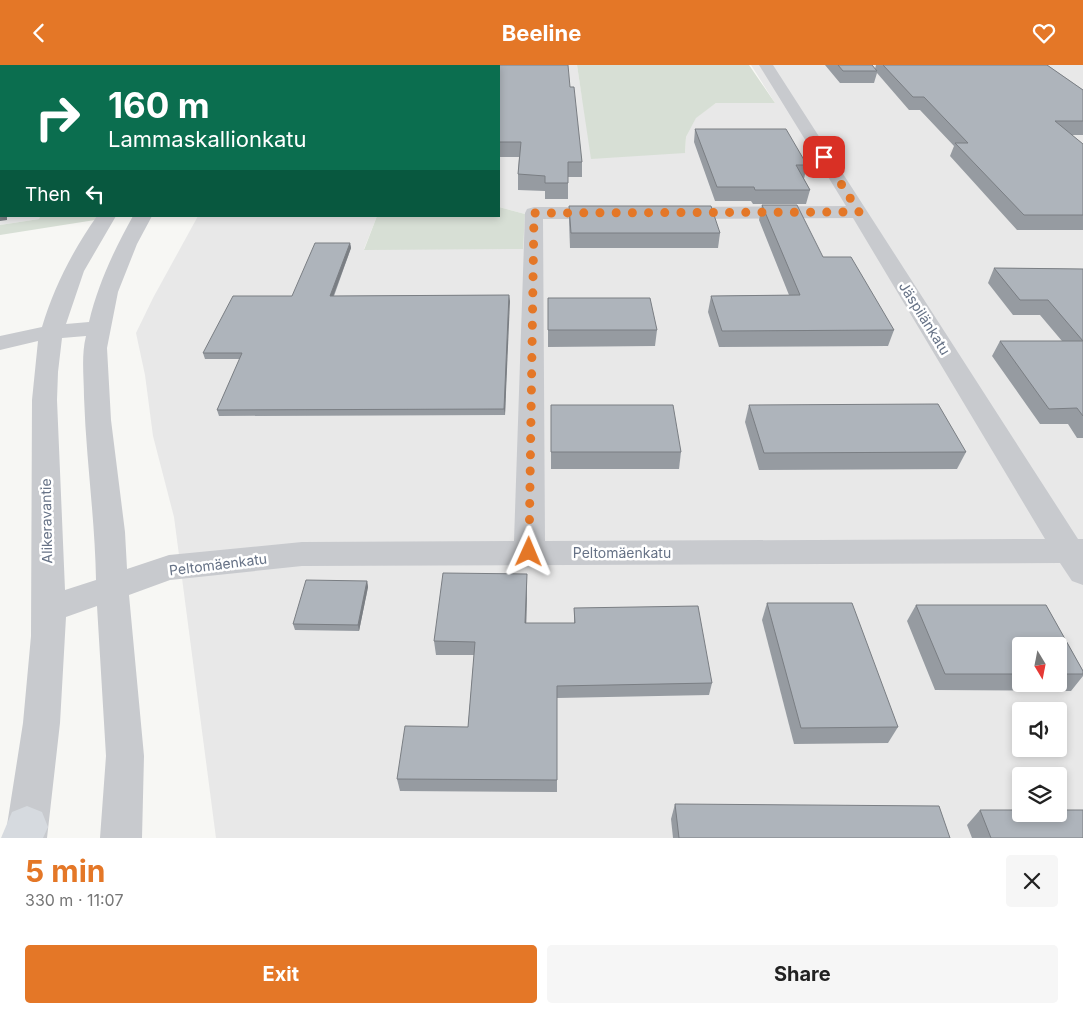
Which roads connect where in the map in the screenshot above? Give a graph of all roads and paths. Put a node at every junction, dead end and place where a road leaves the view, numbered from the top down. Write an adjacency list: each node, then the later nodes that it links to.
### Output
1 (766, 65): 2 (street, Jäspilänkatu)
2 (859, 212): 4 (street); 11 (street, Jäspilänkatu)
3 (629, 213): 10 (street)
4 (657, 213)
5 (106, 217): 8 (street, Alikeravantie)
6 (142, 217): 7 (street)
7 (99, 328): 8 (street); 12 (street)
8 (52, 332): 9 (street); 13 (street, Alikeravantie)
9 (0, 343)
10 (529, 552): 11 (street, Peltomäenkatu); 12 (street, Peltomäenkatu)
11 (1078, 558)
12 (112, 586): 13 (street, Peltomäenkatu); 15 (street)
13 (49, 609): 14 (street, Alikeravantie)
14 (25, 834)
15 (121, 838)

